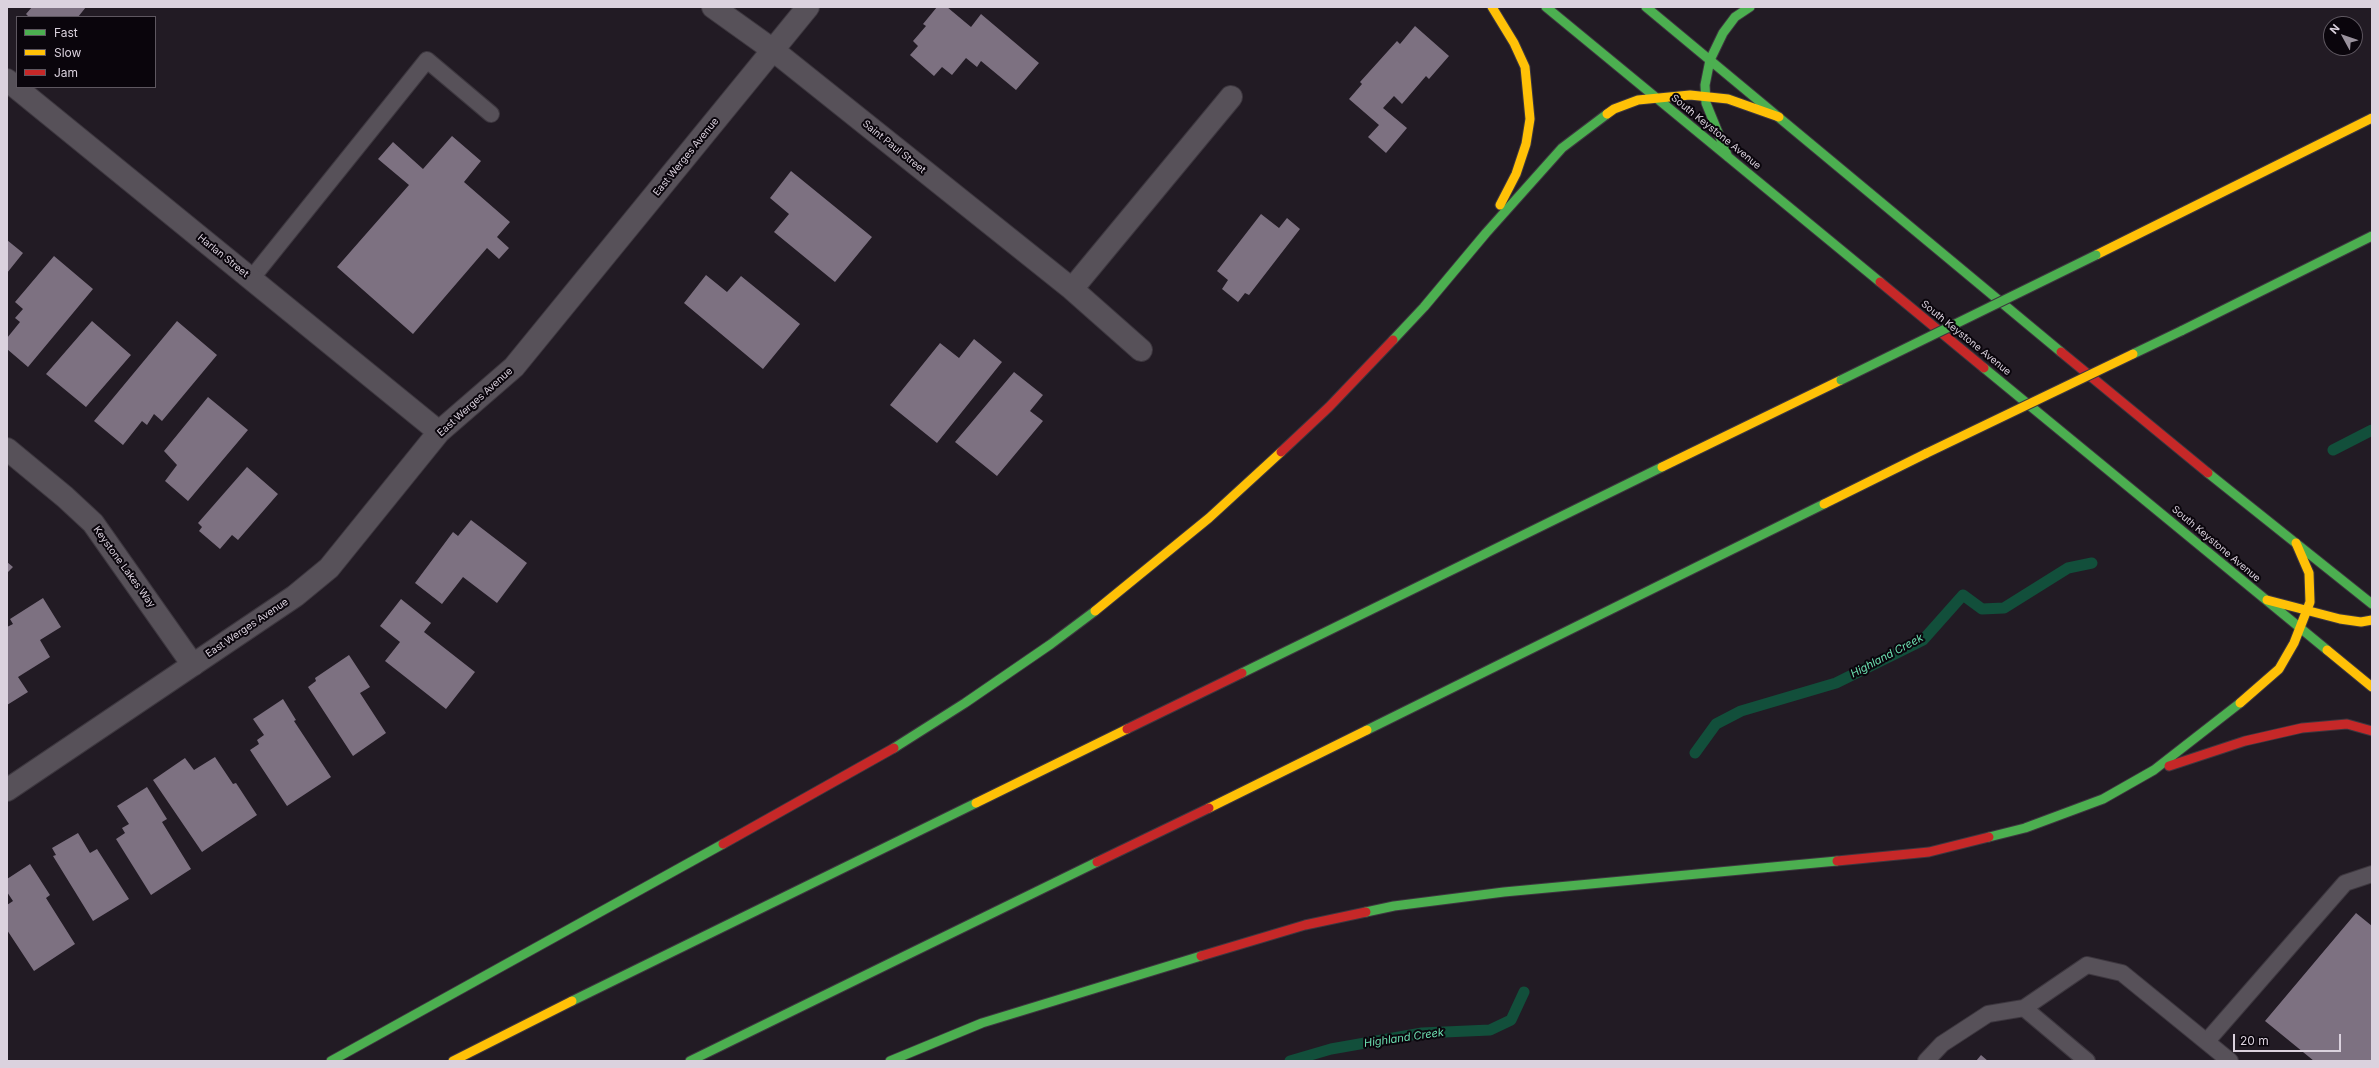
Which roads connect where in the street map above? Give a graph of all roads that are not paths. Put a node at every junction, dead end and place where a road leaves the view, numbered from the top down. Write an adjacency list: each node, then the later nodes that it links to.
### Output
1 (713, 7): 7 (street, Saint Paul Street)
2 (808, 7): 7 (street, East Werges Avenue)
3 (1492, 7): 19 (main road)
4 (1546, 7): 14 (main road, South Keystone Avenue)
5 (1646, 7): 8 (main road)
6 (1750, 7): 8 (main road)
7 (773, 50): 22 (street, Saint Paul Street); 24 (street, East Werges Avenue)
8 (1710, 60): 12 (main road); 16 (main road)
9 (7, 80): 10 (street, Harlan Street)
10 (16, 87)
11 (17, 88): 21 (street, Harlan Street)
12 (1706, 96): 14 (main road); 16 (main road); 18 (main road)
13 (1231, 97): 22 (street)
14 (1657, 98): 18 (main road, South Keystone Avenue); 19 (main road)
15 (491, 114): 21 (lane)
16 (1779, 117): 26 (main road)
17 (2372, 118): 41 (main road, bridge)
18 (1728, 157): 27 (main road, South Keystone Avenue)
19 (1486, 233): 40 (main road)
20 (2372, 236): 42 (main road, bridge)
21 (251, 279): 24 (street, Harlan Street)
22 (1072, 289): 23 (street, Saint Paul Street)
23 (1141, 350)
24 (439, 432): 32 (street, East Werges Avenue)
25 (7, 449): 32 (street, Keystone Lakes Way)
26 (2296, 543): 28 (main road); 29 (main road)
27 (2267, 600): 29 (main road); 31 (main road, South Keystone Avenue)
28 (2372, 604)
29 (2307, 609): 30 (main road); 31 (main road)
30 (2372, 620)
31 (2299, 626): 33 (main road, South Keystone Avenue); 35 (main road)
32 (193, 665): 36 (street, East Werges Avenue)
33 (2372, 687)
34 (2372, 731): 35 (main road)
35 (2154, 770): 43 (main road)
36 (7, 790)
37 (2372, 874): 39 (lane)
38 (2024, 1008): 39 (lane); 44 (lane); 45 (lane)
39 (2207, 1041): 46 (lane)
40 (331, 1061)
41 (453, 1061)
42 (690, 1061)
43 (890, 1061)
44 (1926, 1061)
45 (2087, 1061)
46 (2230, 1061)

